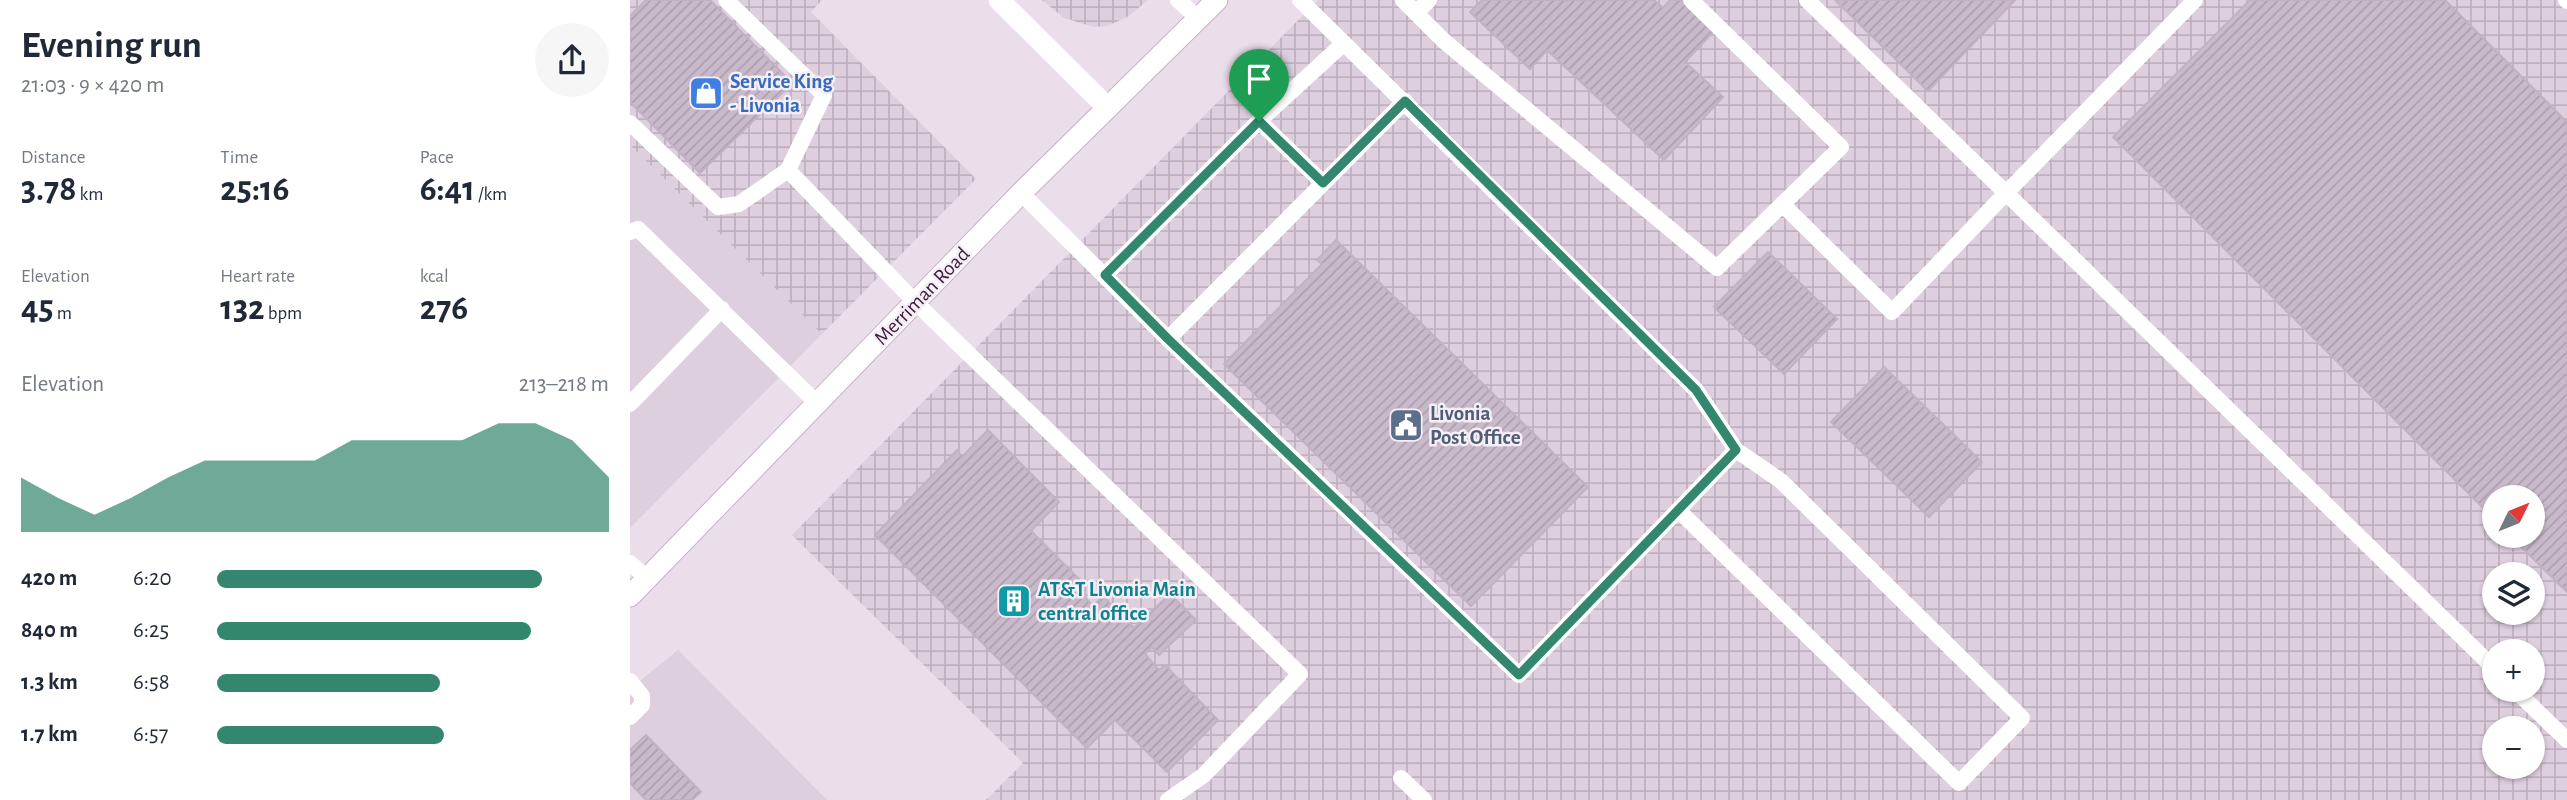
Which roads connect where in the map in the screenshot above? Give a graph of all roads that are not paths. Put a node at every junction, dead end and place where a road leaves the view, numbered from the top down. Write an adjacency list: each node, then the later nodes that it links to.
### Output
1 (726, 0): 18 (lane)
2 (999, 0): 15 (main road)
3 (1178, 0): 12 (lane)
4 (1217, 0): 12 (main road, Merriman Road)
5 (1300, 0): 13 (lane)
6 (1403, 0): 11 (lane)
7 (1429, 0): 11 (lane)
8 (1691, 0): 22 (lane)
9 (1807, 0): 21 (lane)
10 (2195, 0): 21 (lane)
11 (1416, 13): 22 (lane)
12 (1198, 18): 15 (main road, Merriman Road)
13 (1344, 43): 14 (lane); 16 (lane)
14 (1405, 101): 19 (lane); 30 (lane)
15 (1107, 107): 20 (main road, Merriman Road)
16 (1259, 121): 19 (lane); 24 (lane)
17 (630, 123): 18 (lane)
18 (788, 170): 25 (lane)
19 (1323, 183): 27 (lane)
20 (1021, 193): 24 (lane); 25 (main road, Merriman Road)
21 (2006, 193): 22 (lane); 35 (lane)
22 (1782, 204)
23 (630, 232): 26 (lane)
24 (1105, 275): 27 (lane)
25 (916, 303): 28 (main road, Merriman Road); 41 (lane)
26 (722, 309): 28 (lane); 29 (lane)
27 (1168, 339): 31 (lane)
28 (817, 403): 33 (main road, Merriman Road)
29 (630, 404)
30 (1736, 450): 31 (lane); 31 (lane)
31 (1678, 510)
32 (630, 563): 33 (lane)
33 (647, 578): 34 (main road, Merriman Road)
34 (630, 596)
35 (2482, 656)
36 (630, 681): 38 (lane)
37 (2527, 702): 39 (lane)
38 (630, 717)
39 (2567, 740)
40 (1401, 778): 42 (lane)
41 (1168, 800)
42 (1424, 800)

